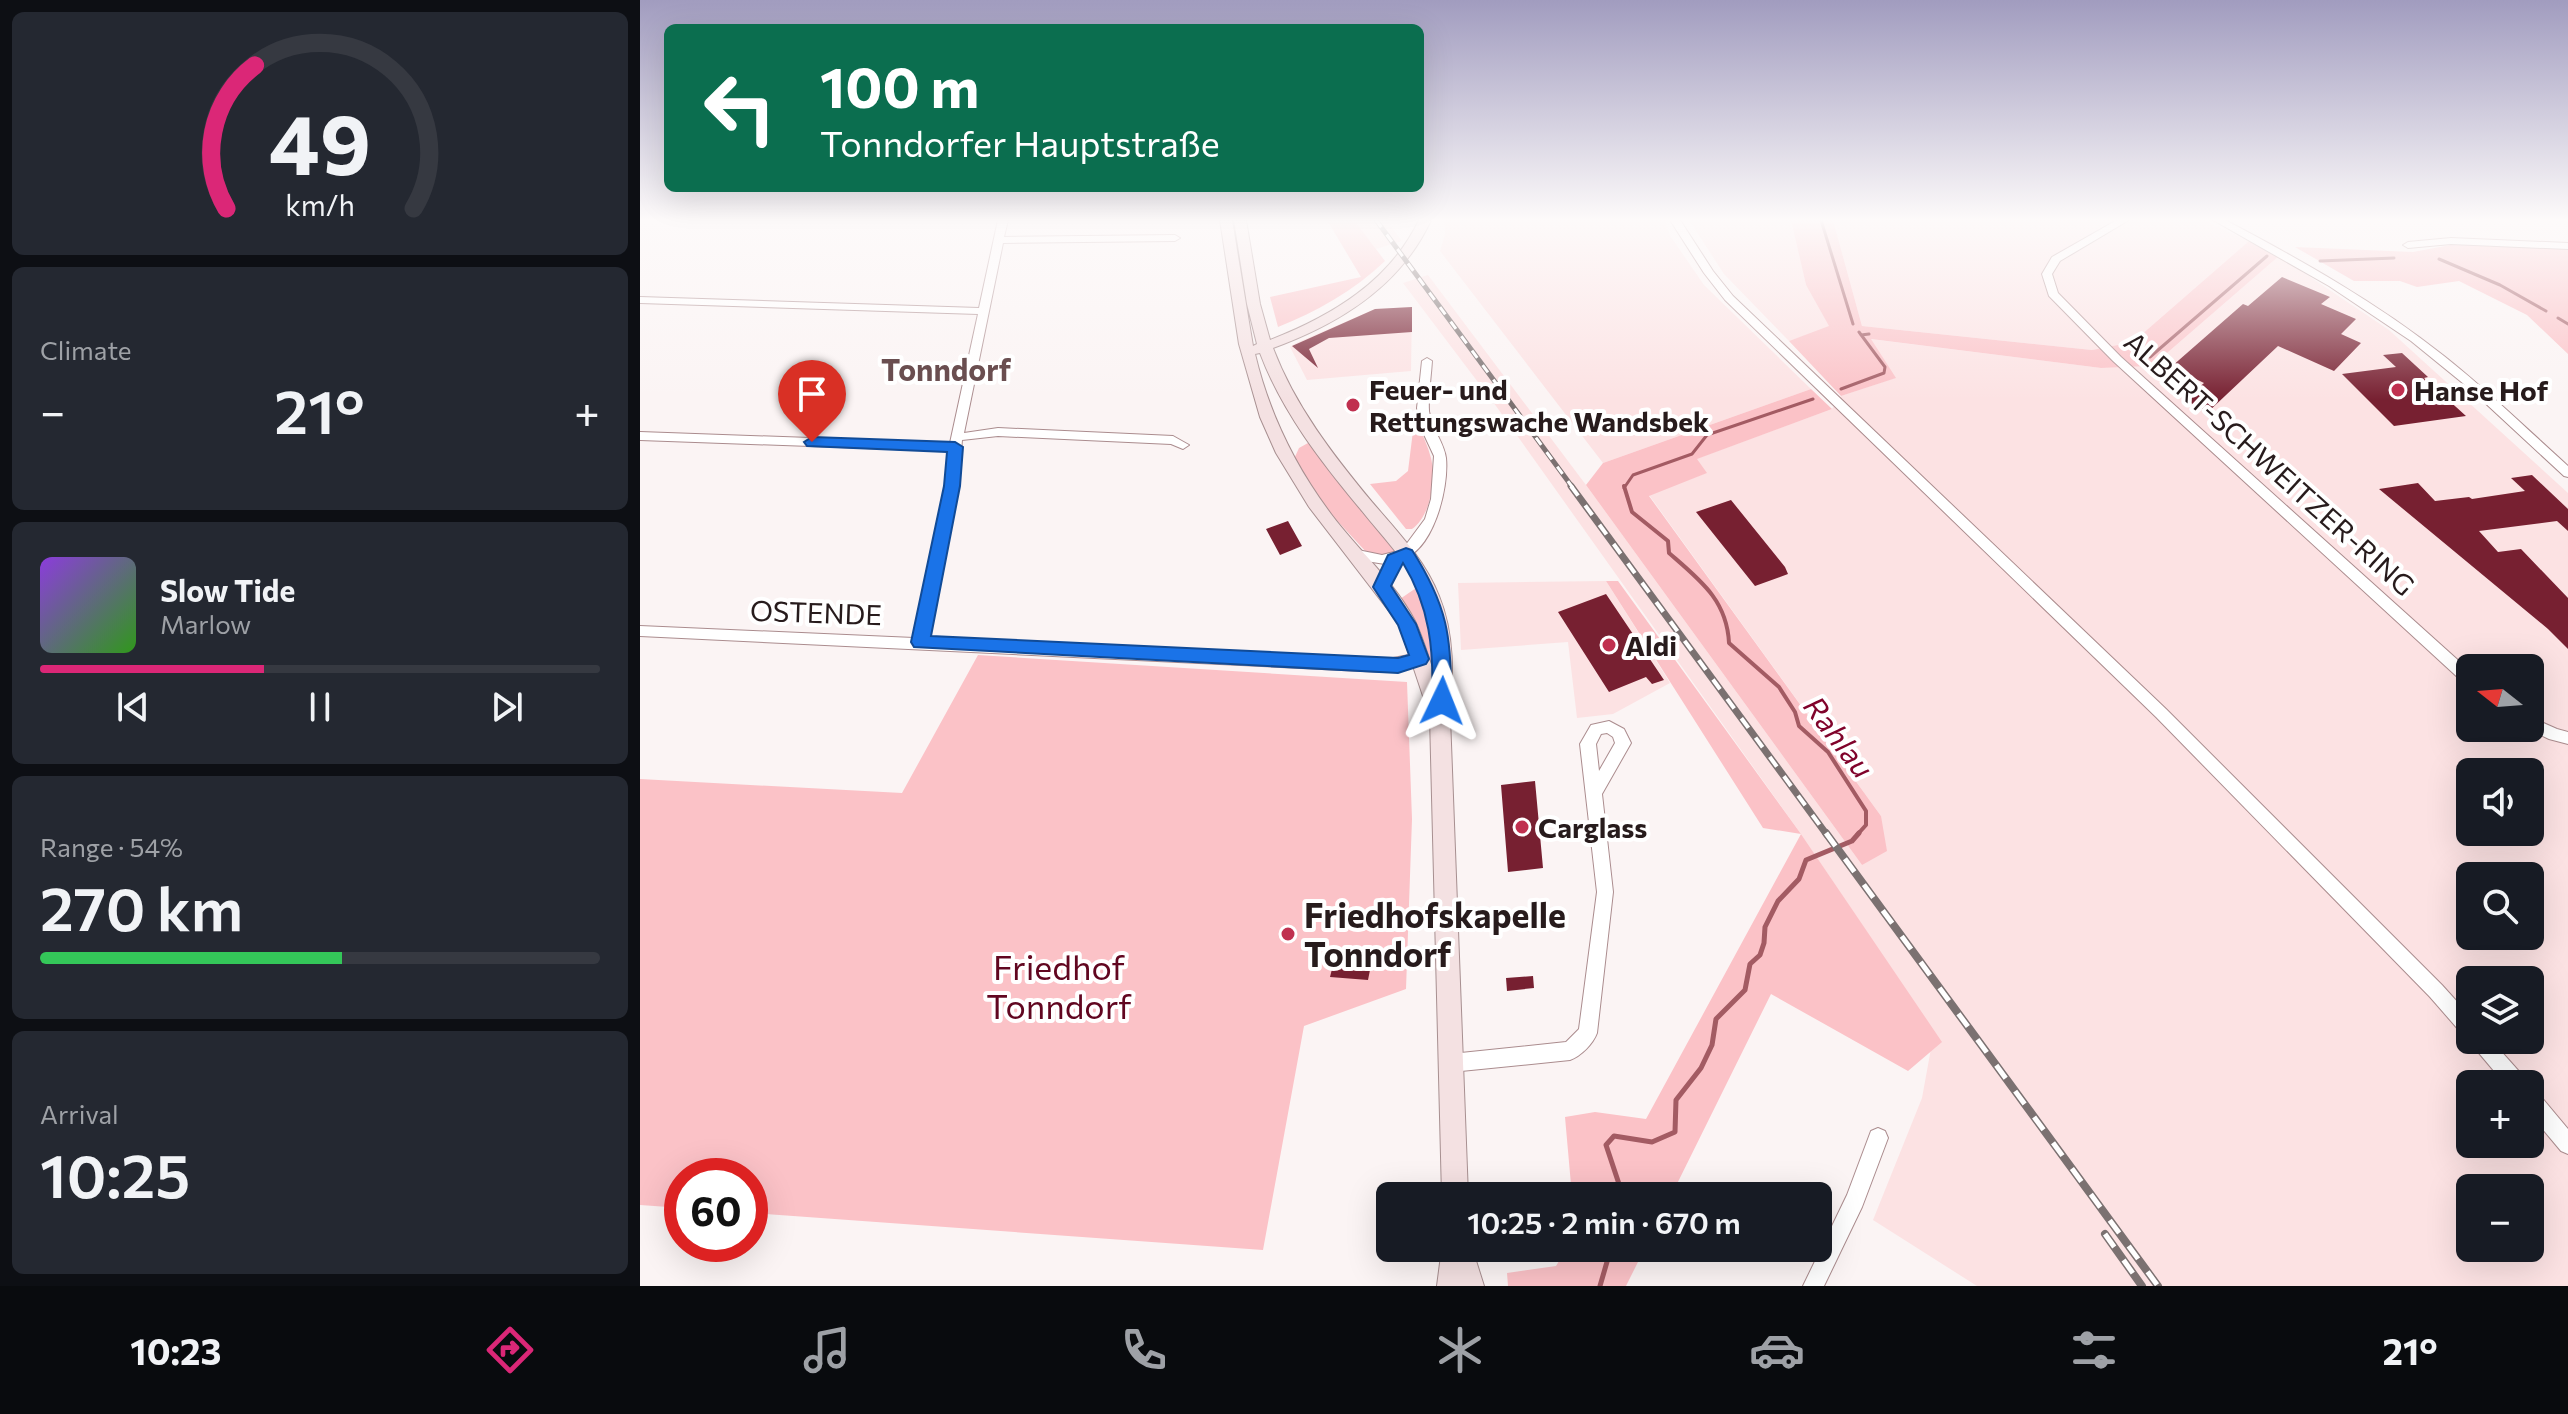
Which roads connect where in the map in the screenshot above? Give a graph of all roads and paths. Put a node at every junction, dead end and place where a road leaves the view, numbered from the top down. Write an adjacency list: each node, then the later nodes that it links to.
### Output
1 (991, 280): 9 (street)
2 (1240, 280): 10 (main road)
3 (1247, 280): 10 (main road)
4 (1382, 280): 10 (main road)
5 (1715, 280): 27 (street)
6 (2049, 280): 22 (street, ALBERT-SCHWEITZER-RING)
7 (2328, 280): 15 (street)
8 (640, 300): 9 (street)
9 (984, 311): 13 (street)
10 (1256, 349): 16 (main road); 17 (main road)
11 (1427, 361): 17 (street)
12 (640, 436): 13 (street)
13 (957, 442): 14 (street); 20 (street)
14 (1183, 445)
15 (2568, 473)
16 (1353, 553): 17 (street); 18 (main road)
17 (1400, 557): 18 (street); 23 (main road)
18 (1382, 587): 21 (main road)
19 (640, 631): 20 (street, OSTENDE)
20 (920, 642): 21 (street, OSTENDE)
21 (1419, 659): 23 (main road)
22 (2456, 667)
23 (1440, 717): 29 (main road)
24 (2544, 730): 25 (street)
25 (2568, 738)
26 (1594, 793): 29 (street)
27 (2456, 1014)
28 (2491, 1054): 30 (street)
29 (1451, 1063): 34 (main road)
30 (2505, 1070)
31 (2544, 1116): 33 (street)
32 (1878, 1138): 39 (street)
33 (2568, 1144)
34 (1455, 1182)
35 (1454, 1262): 37 (main road)
36 (1462, 1262): 38 (main road)
37 (1450, 1286)
38 (1471, 1286)
39 (1813, 1286)

